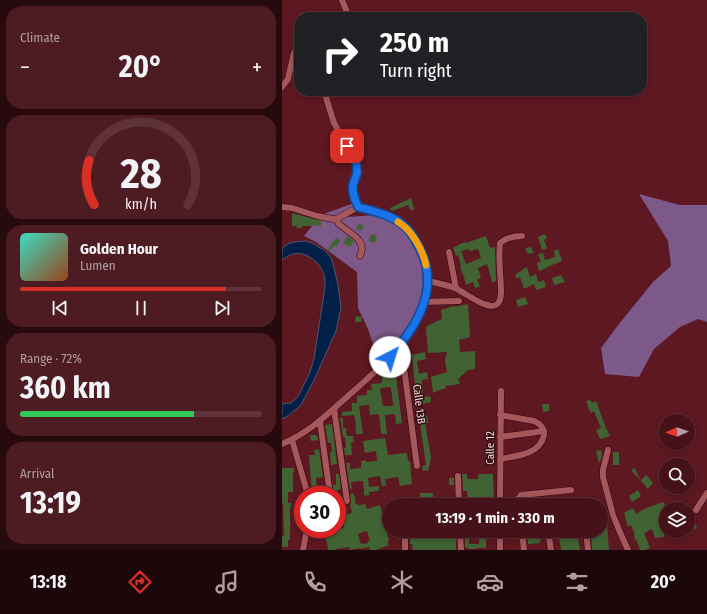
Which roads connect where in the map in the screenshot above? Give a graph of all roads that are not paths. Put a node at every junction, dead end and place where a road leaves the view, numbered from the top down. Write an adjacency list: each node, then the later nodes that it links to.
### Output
1 (342, 0): 2 (street)
2 (347, 12)
3 (294, 53): 4 (street)
4 (282, 87)
5 (325, 96): 7 (street)
6 (282, 207): 8 (street)
7 (358, 207): 8 (street); 12 (street)
8 (338, 218): 11 (street)
9 (522, 236): 13 (street)
10 (449, 252): 13 (street)
11 (360, 256)
12 (428, 281): 13 (street); 15 (street)
13 (456, 288)
14 (459, 301): 15 (street)
15 (424, 302): 16 (street)
16 (401, 345): 18 (street); 27 (street, Calle 13B)
17 (501, 391): 19 (street, Calle 12)
18 (334, 409): 20 (street); 36 (street)
19 (500, 415): 21 (street); 22 (street, Calle 12)
20 (320, 421): 23 (street); 30 (street)
21 (544, 431): 22 (street); 26 (street)
22 (500, 437): 26 (street, Calle 12)
23 (292, 440): 24 (street); 29 (street)
24 (282, 444)
25 (608, 450): 53 (street)
26 (500, 459): 34 (street, Calle 12)
27 (417, 466)
28 (458, 476): 33 (street)
29 (305, 486)
30 (329, 486)
31 (571, 490): 35 (street)
32 (707, 493): 37 (street)
33 (459, 498)
34 (500, 498)
35 (519, 498)
36 (347, 501)
37 (696, 510)
38 (305, 538): 45 (street)
39 (405, 538): 47 (street)
40 (460, 538): 48 (street)
41 (500, 538): 49 (street)
42 (523, 538): 50 (street)
43 (549, 538): 51 (street)
44 (587, 538): 52 (street)
45 (303, 549): 46 (street)
46 (295, 550)
47 (405, 550)
48 (460, 550)
49 (500, 550)
50 (524, 550)
51 (551, 550)
52 (588, 550)
53 (628, 550)

